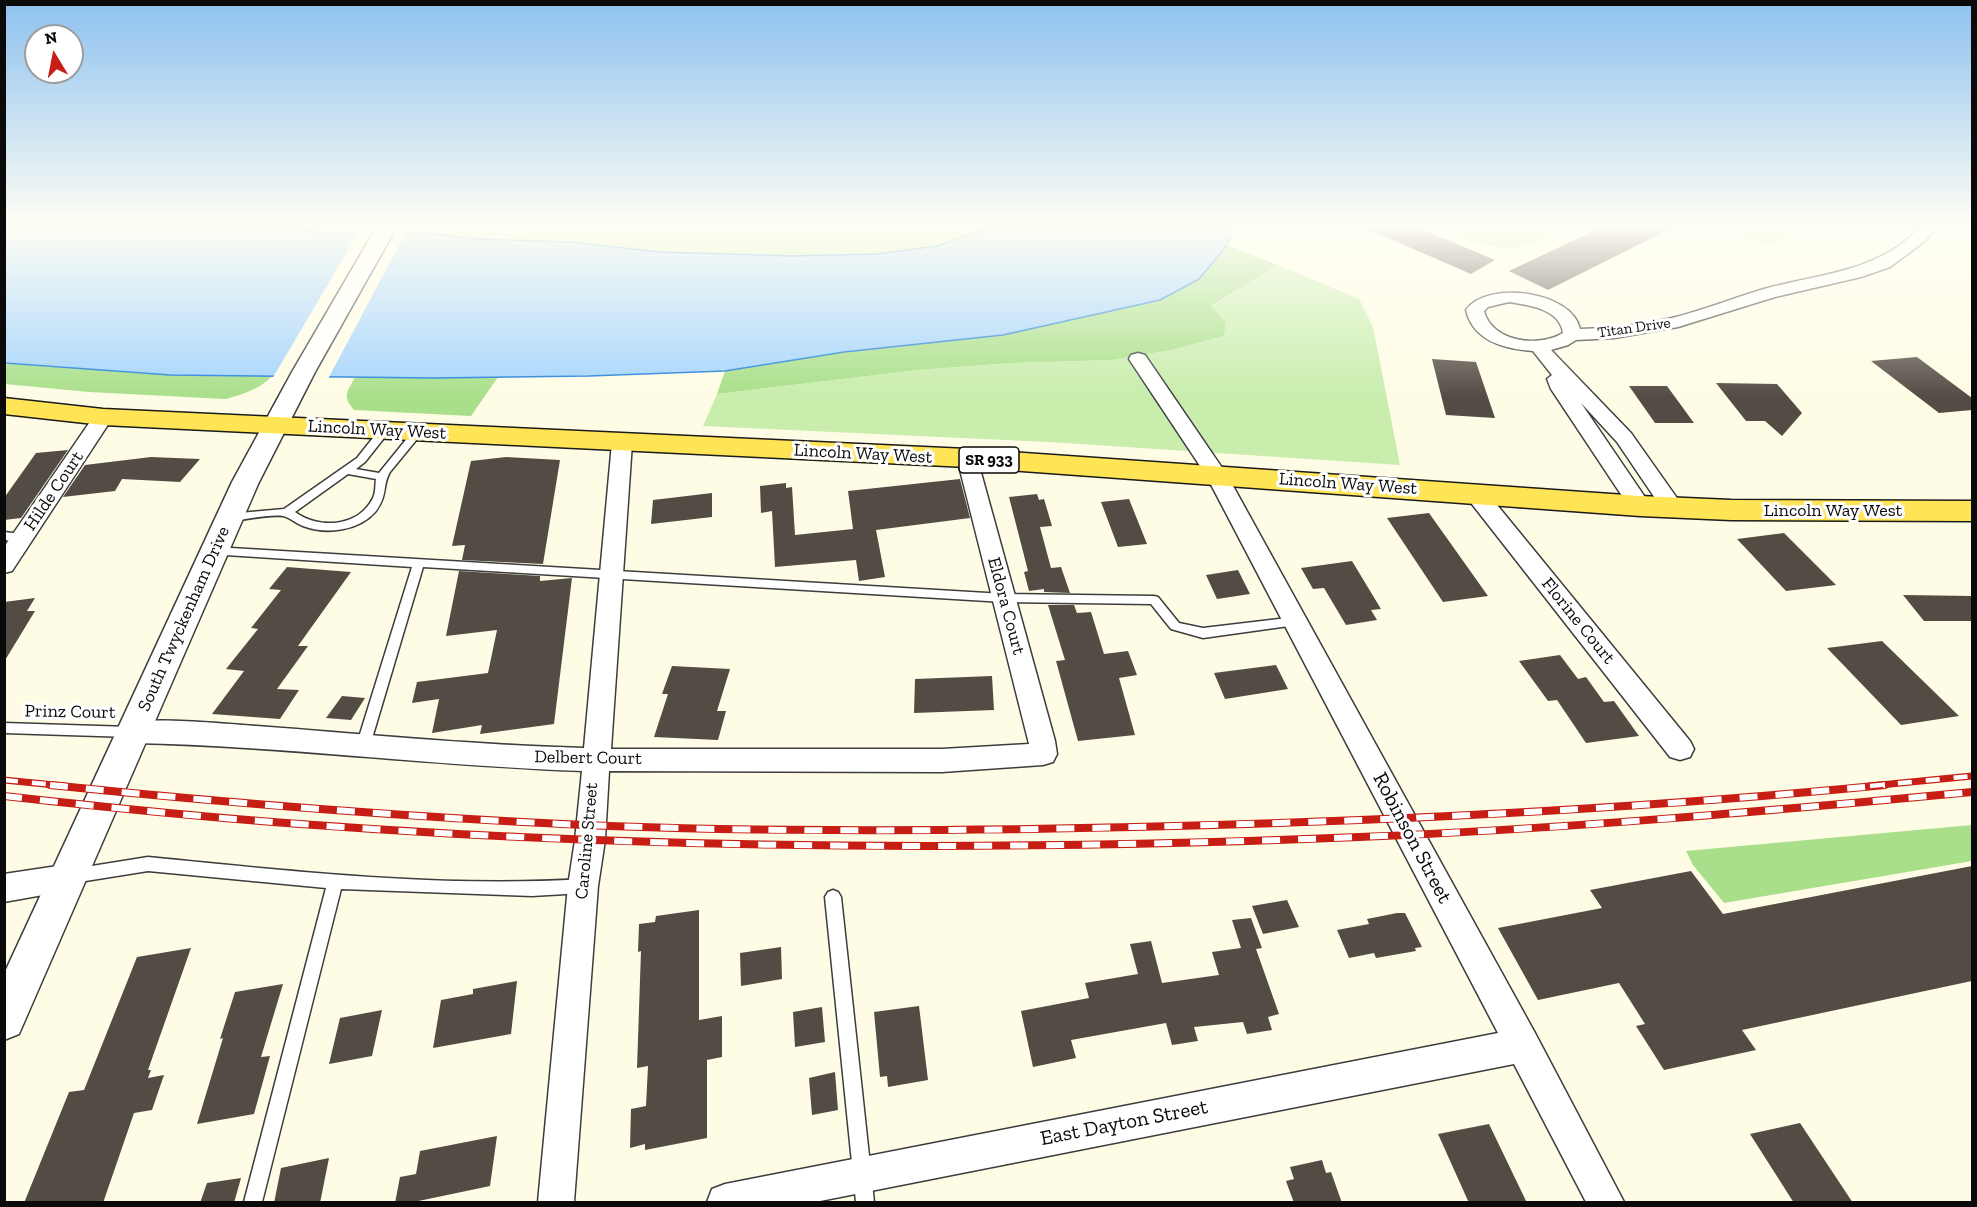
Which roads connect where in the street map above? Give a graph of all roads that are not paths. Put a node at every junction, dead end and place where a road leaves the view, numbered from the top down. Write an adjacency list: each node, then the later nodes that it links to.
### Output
1 (354, 284): 9 (street, South Twyckenham Drive)
2 (1807, 284): 3 (street, Titan Drive)
3 (1572, 335): 4 (street, Titan Drive); 4 (street, Titan Drive)
4 (1539, 347): 6 (street)
5 (1138, 359): 15 (street, Robinson Street)
6 (1552, 365): 18 (street); 19 (street)
7 (4, 406): 8 (main road, Lincoln Way West / SR 933)
8 (103, 417): 9 (main road, Lincoln Way West / SR 933); 23 (street, Hilde Court)
9 (274, 425): 10 (main road, Lincoln Way West / SR 933); 22 (street, South Twyckenham Drive)
10 (384, 431): 11 (main road, Lincoln Way West / SR 933); 14 (lane)
11 (417, 432): 12 (main road, Lincoln Way West / SR 933); 16 (lane)
12 (622, 443): 13 (main road, Lincoln Way West / SR 933); 27 (street, Caroline Street)
13 (967, 459): 15 (main road, Lincoln Way West / SR 933); 28 (street, Eldora Court)
14 (346, 470): 16 (lane); 21 (lane)
15 (1216, 475): 17 (main road, Lincoln Way West / SR 933); 29 (street, Robinson Street)
16 (381, 477): 21 (lane)
17 (1476, 494): 18 (main road, Lincoln Way West / SR 933); 33 (street, Florine Court)
18 (1640, 506): 19 (main road, Lincoln Way West / SR 933)
19 (1673, 508): 20 (main road, Lincoln Way West / SR 933)
20 (1972, 511)
21 (287, 512): 22 (lane)
22 (228, 518): 24 (street, South Twyckenham Drive)
23 (14, 537): 26 (street, Hilde Court)
24 (214, 550): 25 (lane); 31 (street, South Twyckenham Drive)
25 (419, 562): 27 (lane); 32 (lane)
26 (4, 565)
27 (610, 573): 28 (lane); 35 (street, Caroline Street)
28 (1004, 598): 29 (lane); 34 (street, Eldora Court)
29 (1296, 621): 42 (street, Robinson Street)
30 (4, 728): 31 (lane, Prinz Court)
31 (134, 732): 32 (street, Delbert Court); 36 (street, South Twyckenham Drive)
32 (359, 746): 35 (street, Delbert Court)
33 (1680, 749)
34 (1043, 754): 35 (street, Delbert Court)
35 (595, 758): 38 (street, Caroline Street)
36 (71, 877): 37 (lane); 39 (street); 41 (street, South Twyckenham Drive)
37 (335, 882): 38 (lane); 44 (lane)
38 (583, 886): 45 (street, Caroline Street)
39 (4, 888)
40 (833, 897): 43 (lane)
41 (4, 1020)
42 (1523, 1046): 43 (street, East Dayton Street); 47 (street, Robinson Street)
43 (863, 1189): 46 (street, East Dayton Street)
44 (253, 1203)
45 (556, 1203)
46 (724, 1203)
47 (1606, 1203)

